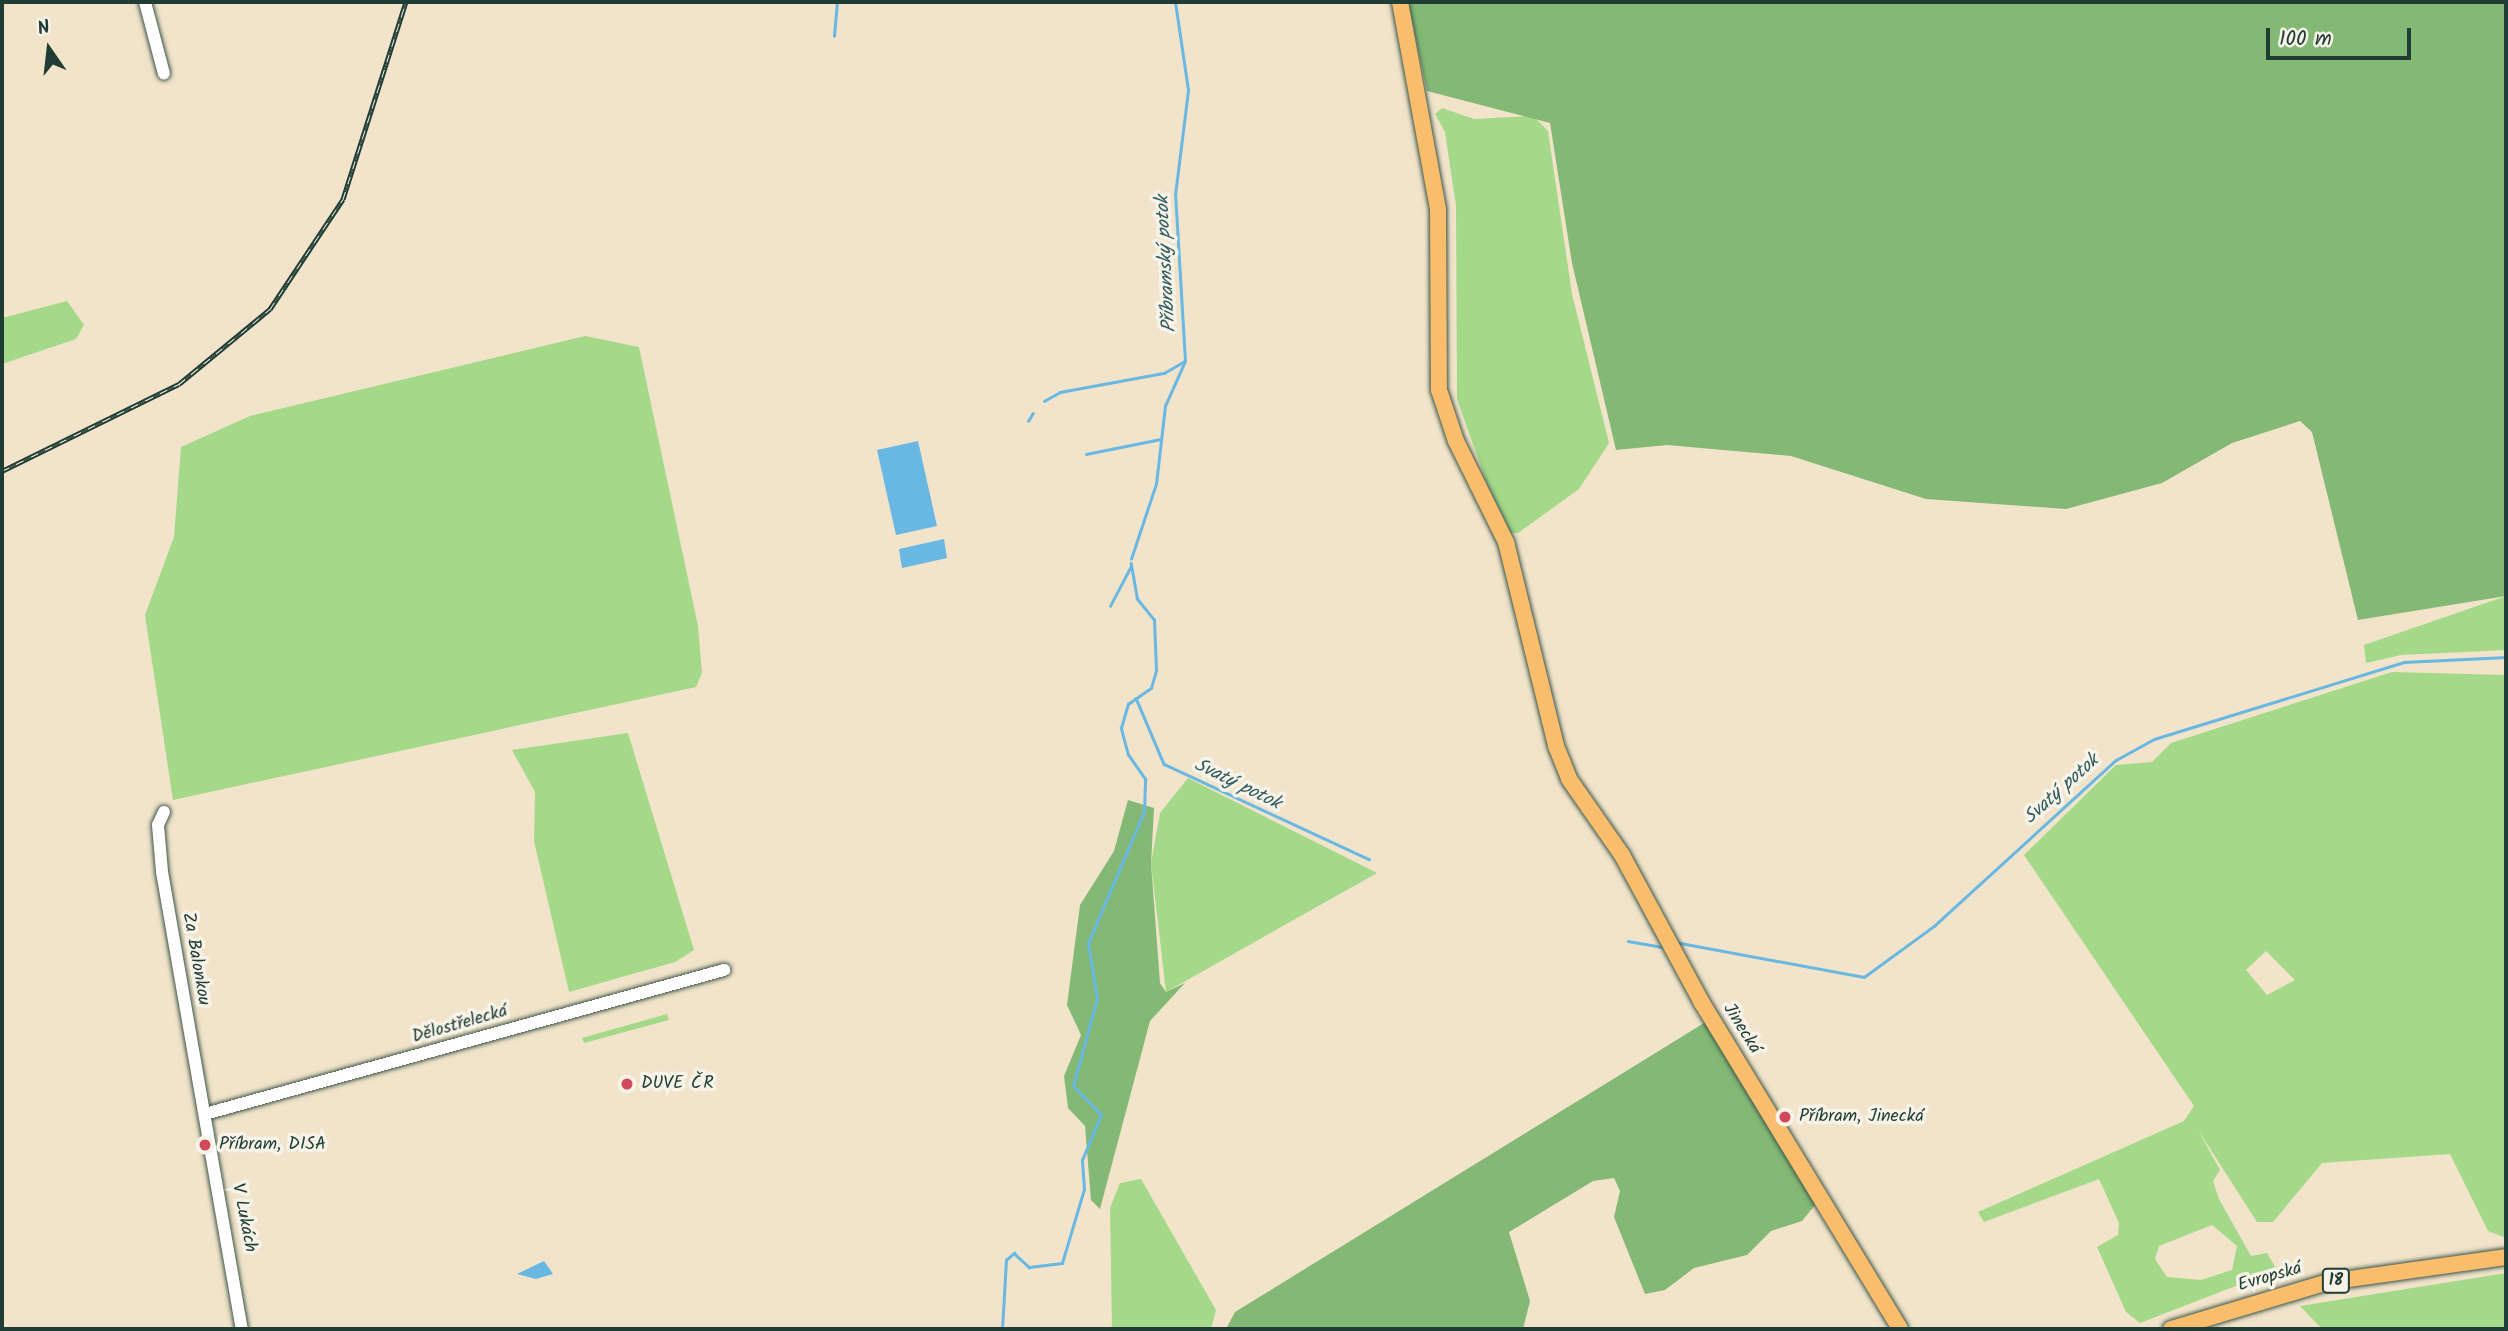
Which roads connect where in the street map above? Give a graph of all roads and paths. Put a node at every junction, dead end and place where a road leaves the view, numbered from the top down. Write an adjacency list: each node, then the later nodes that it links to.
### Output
1 (145, 2): 3 (street)
2 (1400, 2): 9 (main road, Jinecká)
3 (164, 74)
4 (164, 812): 6 (street, Za Balonkou)
5 (724, 970): 6 (street, Dělostřelecká)
6 (205, 1114): 8 (street, V Lukách)
7 (2506, 1257): 10 (main road, Evropská / 18)
8 (242, 1329)
9 (1900, 1329)
10 (2171, 1329)

